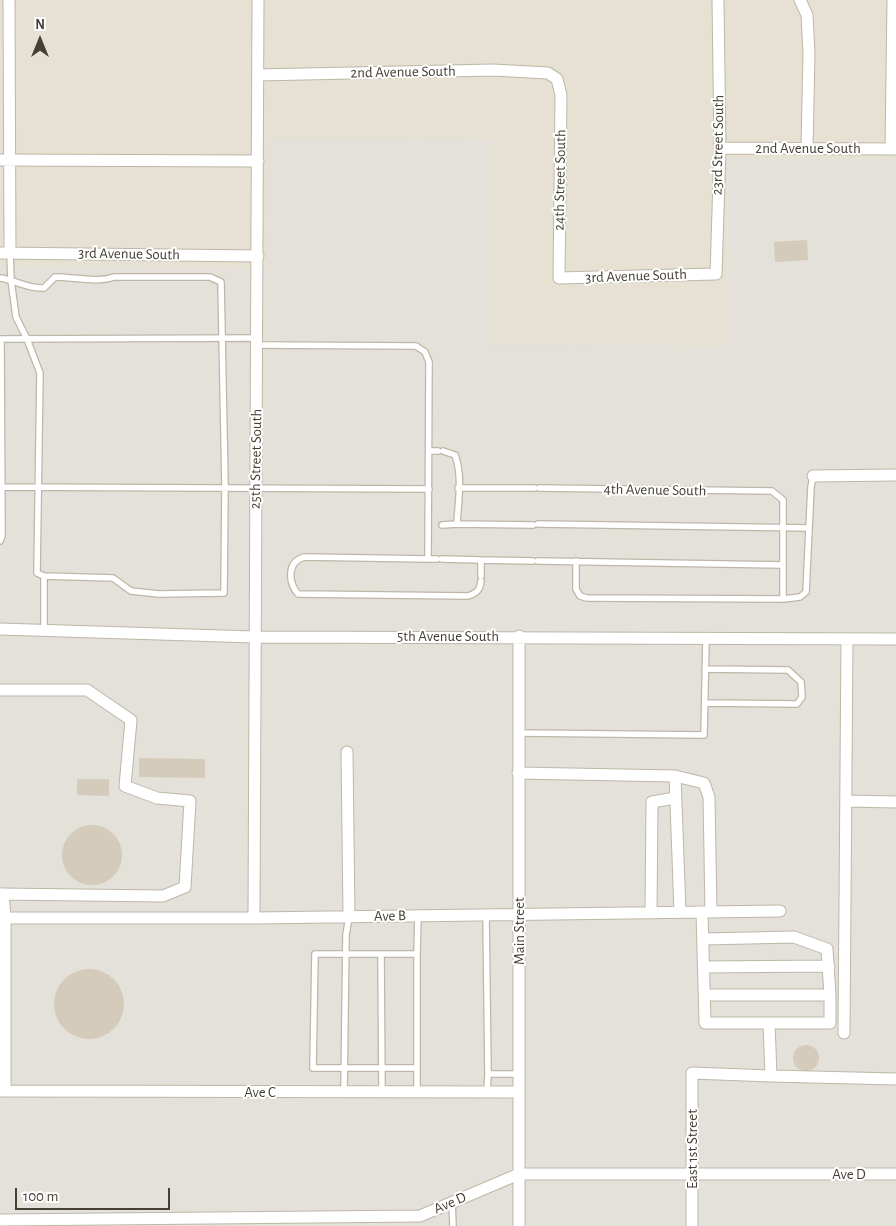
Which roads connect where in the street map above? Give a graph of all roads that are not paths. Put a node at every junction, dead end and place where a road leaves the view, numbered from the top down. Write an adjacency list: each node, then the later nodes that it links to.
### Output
1 (9, 0): 11 (street)
2 (258, 0): 7 (street, 25th Street South)
3 (718, 0): 8 (street, 23rd Street South)
4 (800, 0): 9 (street)
5 (893, 0): 10 (street)
6 (548, 73): 7 (street, 2nd Avenue South); 17 (street, 24th Street South)
7 (258, 75): 12 (street, 25th Street South)
8 (720, 148): 9 (street, 2nd Avenue South); 15 (street, 23rd Street South)
9 (807, 148): 10 (street, 2nd Avenue South)
10 (894, 149)
11 (5, 160): 12 (street); 13 (street)
12 (258, 161): 14 (street, 25th Street South)
13 (5, 253): 14 (street, 3rd Avenue South); 18 (lane)
14 (258, 256): 22 (street, 25th Street South)
15 (699, 274): 17 (street, 3rd Avenue South)
16 (0, 278): 18 (lane)
17 (573, 278)
18 (10, 280): 19 (lane); 21 (lane)
19 (222, 338): 21 (lane); 22 (lane); 27 (lane)
20 (1, 339): 21 (lane); 29 (lane)
21 (27, 339): 26 (lane)
22 (257, 341): 23 (lane); 28 (street, 25th Street South)
23 (430, 451): 30 (lane); 31 (lane)
24 (896, 475): 25 (street)
25 (813, 476): 35 (lane)
26 (40, 486): 27 (lane); 29 (lane); 41 (lane)
27 (225, 486): 28 (lane); 41 (lane)
28 (256, 486): 31 (lane); 46 (street, 25th Street South)
29 (1, 487): 36 (lane)
30 (458, 488): 32 (lane); 34 (lane, 4th Avenue South)
31 (429, 489): 33 (lane)
32 (458, 524): 33 (lane); 34 (lane)
33 (428, 525): 37 (lane)
34 (783, 528): 35 (lane); 40 (lane)
35 (809, 528): 42 (lane)
36 (0, 541)
37 (428, 559): 38 (lane); 38 (lane)
38 (481, 560): 39 (lane)
39 (576, 562): 40 (lane); 42 (lane)
40 (782, 565): 42 (lane)
41 (44, 576): 44 (lane)
42 (782, 599)
43 (0, 629): 44 (street, 5th Avenue South)
44 (44, 630): 46 (street, 5th Avenue South)
45 (519, 636): 46 (street, 5th Avenue South); 47 (street, 5th Avenue South); 53 (street, Main Street)
46 (254, 637): 70 (street, 25th Street South)
47 (706, 639): 48 (street, 5th Avenue South); 50 (lane)
48 (847, 639): 49 (street, 5th Avenue South); 58 (street)
49 (896, 639)
50 (705, 669): 52 (lane); 52 (lane)
51 (0, 690): 60 (street)
52 (705, 703): 53 (lane)
53 (519, 733): 55 (street, Main Street)
54 (347, 752): 68 (street)
55 (518, 773): 56 (street); 65 (street, Main Street)
56 (675, 776): 57 (street); 63 (street)
57 (675, 798): 62 (street); 64 (street)
58 (846, 801): 59 (street); 80 (street)
59 (896, 802)
60 (2, 894): 69 (street)
61 (780, 911): 63 (street, Ave B)
62 (680, 912): 63 (street, Ave B); 64 (street, Ave B)
63 (706, 912): 71 (street)
64 (651, 913): 65 (street, Ave B)
65 (519, 914): 66 (street, Ave B); 85 (street, Main Street)
66 (486, 915): 67 (street, Ave B); 84 (lane)
67 (418, 916): 68 (street, Ave B); 72 (lane)
68 (349, 917): 70 (street, Ave B); 74 (lane)
69 (3, 918): 70 (street, Ave B); 88 (street)
70 (254, 918)
71 (703, 939): 75 (street); 76 (street)
72 (417, 954): 73 (lane); 83 (lane)
73 (381, 955): 74 (lane); 82 (lane)
74 (346, 956): 81 (lane); 81 (lane)
75 (829, 966): 76 (street); 78 (street)
76 (704, 968): 77 (street)
77 (705, 995): 78 (street); 79 (street)
78 (830, 995): 79 (street)
79 (769, 1023): 86 (street)
80 (844, 1033)
81 (344, 1068): 82 (lane); 89 (lane)
82 (382, 1068): 83 (lane); 90 (lane)
83 (417, 1068): 91 (lane)
84 (488, 1074): 85 (lane); 92 (lane)
85 (519, 1074): 93 (street, Main Street)
86 (771, 1076): 87 (street); 95 (street, East 1st Street)
87 (896, 1079)
88 (3, 1091): 89 (street, Ave C)
89 (344, 1092): 90 (street, Ave C)
90 (382, 1092): 91 (street, Ave C)
91 (417, 1092): 92 (street, Ave C)
92 (487, 1092): 93 (street, Ave C)
93 (519, 1092): 94 (street, Main Street)
94 (519, 1174): 95 (street, Ave D); 97 (street, Ave D); 101 (street, Main Street)
95 (692, 1174): 96 (street, Ave D); 102 (street, East 1st Street)
96 (896, 1174)
97 (452, 1202): 99 (street, Ave D); 100 (lane)
98 (1, 1220): 99 (street, Ave D)
99 (318, 1221)
100 (452, 1226)
101 (519, 1226)
102 (692, 1226)

